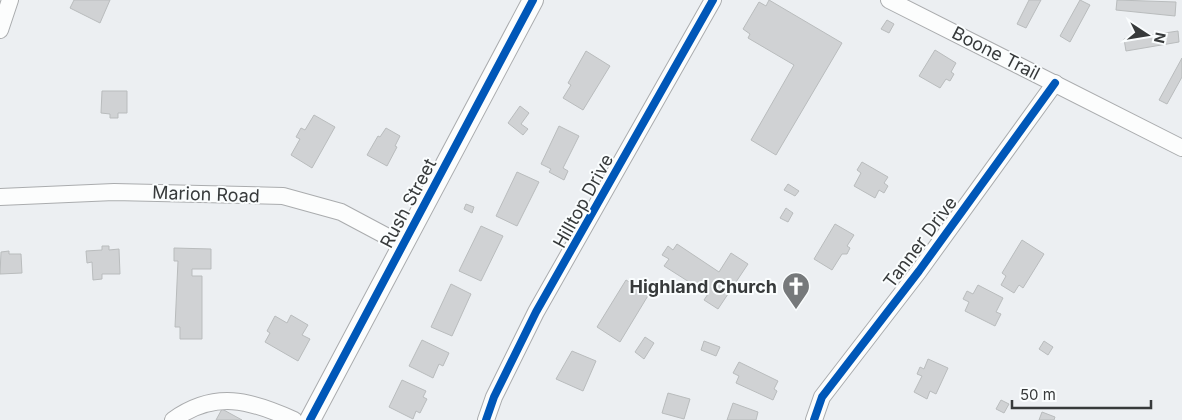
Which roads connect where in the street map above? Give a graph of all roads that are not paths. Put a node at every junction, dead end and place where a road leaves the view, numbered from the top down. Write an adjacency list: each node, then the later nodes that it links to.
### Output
1 (10, 0): 5 (street)
2 (533, 0): 9 (street, Rush Street)
3 (713, 0): 13 (street, Hilltop Drive)
4 (889, 0): 6 (street, Boone Trail)
5 (0, 30)
6 (1055, 83): 7 (street, Boone Trail); 14 (street, Tanner Drive)
7 (1182, 148)
8 (0, 197): 9 (street, Marion Road)
9 (403, 245): 12 (street, Rush Street)
10 (173, 420): 11 (street)
11 (294, 420)
12 (310, 420)
13 (486, 420)
14 (814, 420)

